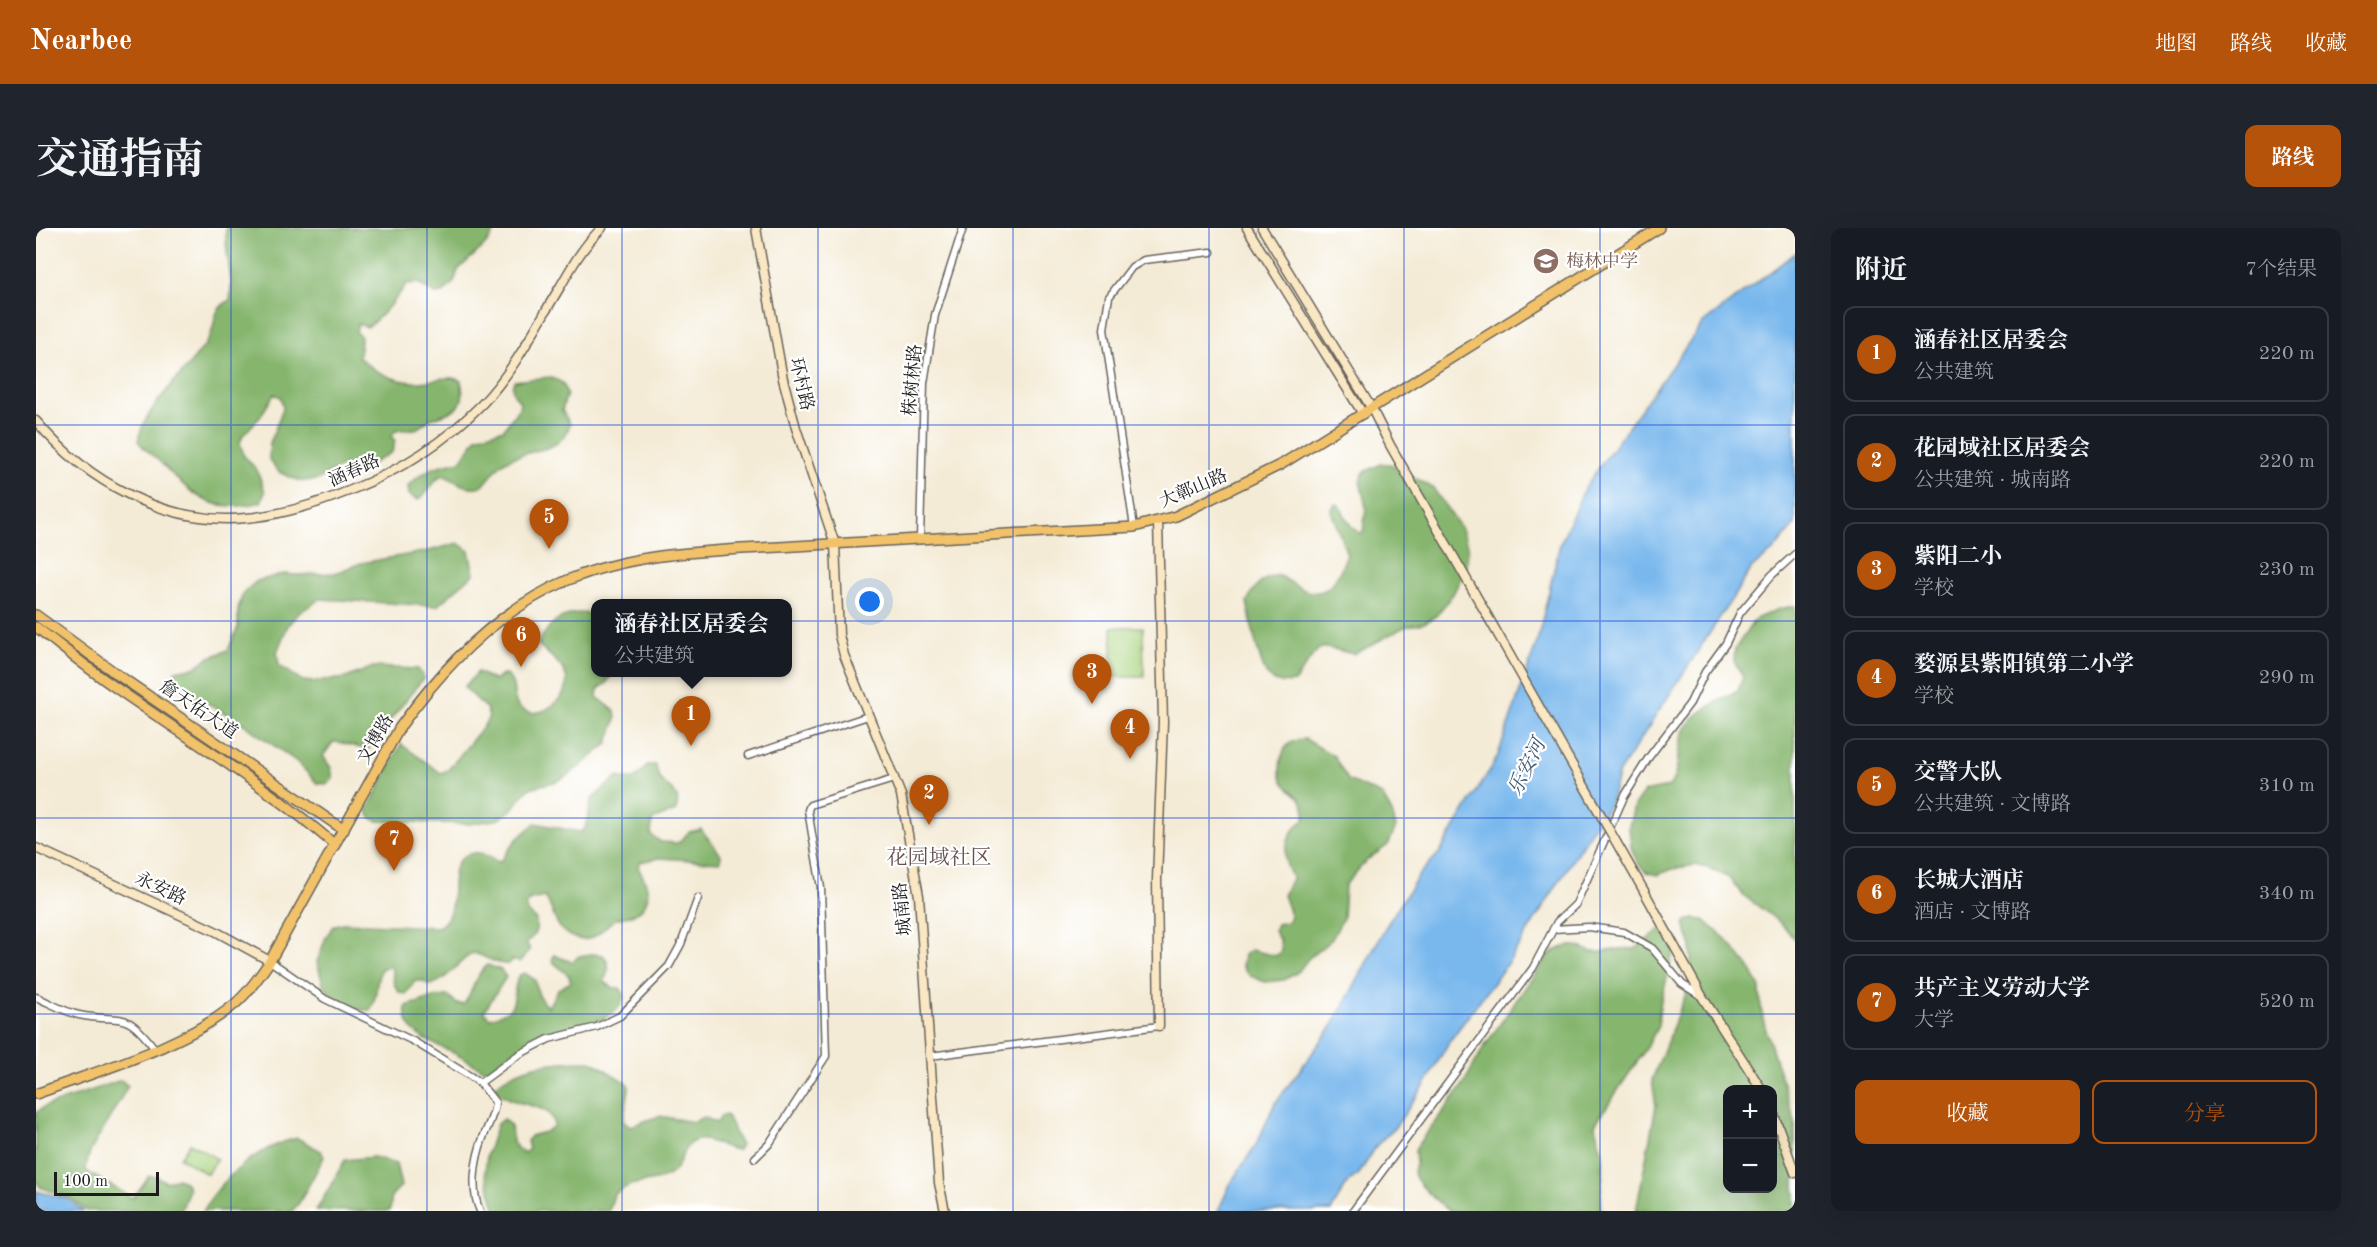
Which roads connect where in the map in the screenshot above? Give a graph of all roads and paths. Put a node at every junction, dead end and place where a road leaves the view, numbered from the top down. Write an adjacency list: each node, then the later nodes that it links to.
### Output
1 (602, 228): 10 (street, 涵春路)
2 (756, 228): 14 (street, 环村路)
3 (963, 228): 13 (street, 株树林路)
4 (1247, 228): 9 (street)
5 (1262, 228): 8 (street)
6 (1659, 228): 8 (main road, 大鄣山路)
7 (1211, 252): 12 (street)
8 (1372, 408): 9 (main road, 大鄣山路); 28 (street, bridge)
9 (1363, 414): 11 (main road, 大鄣山路)
10 (36, 421)
11 (1158, 520): 12 (main road, 大鄣山路); 29 (street)
12 (1134, 527): 13 (main road, 大鄣山路)
13 (921, 539): 14 (main road, 大鄣山路)
14 (836, 544): 18 (street, 城南路); 21 (main road, 文博路)
15 (1795, 554): 25 (street)
16 (36, 615): 21 (main road, 詹天佑大道)
17 (36, 627): 22 (main road, 詹天佑大道)
18 (868, 716): 19 (street); 20 (street, 城南路)
19 (748, 756)
20 (894, 779): 31 (street, 城南路); 36 (street)
21 (344, 830): 22 (main road, 文博路)
22 (335, 845): 26 (main road, 文博路)
23 (36, 848): 26 (street, 永安路)
24 (698, 898): 32 (street)
25 (1553, 929): 28 (street); 40 (street)
26 (270, 961): 30 (main road, 文博路); 32 (street)
27 (36, 997): 30 (street)
28 (1703, 998): 33 (street)
29 (1158, 1026): 31 (street)
30 (155, 1049): 34 (main road, 文博路)
31 (930, 1056): 39 (street, 城南路)
32 (480, 1083): 38 (street)
33 (1759, 1085)
34 (36, 1094)
35 (1777, 1121): 37 (street)
36 (755, 1158)
37 (1795, 1173)
38 (480, 1211)
39 (945, 1211)
40 (1353, 1211)

